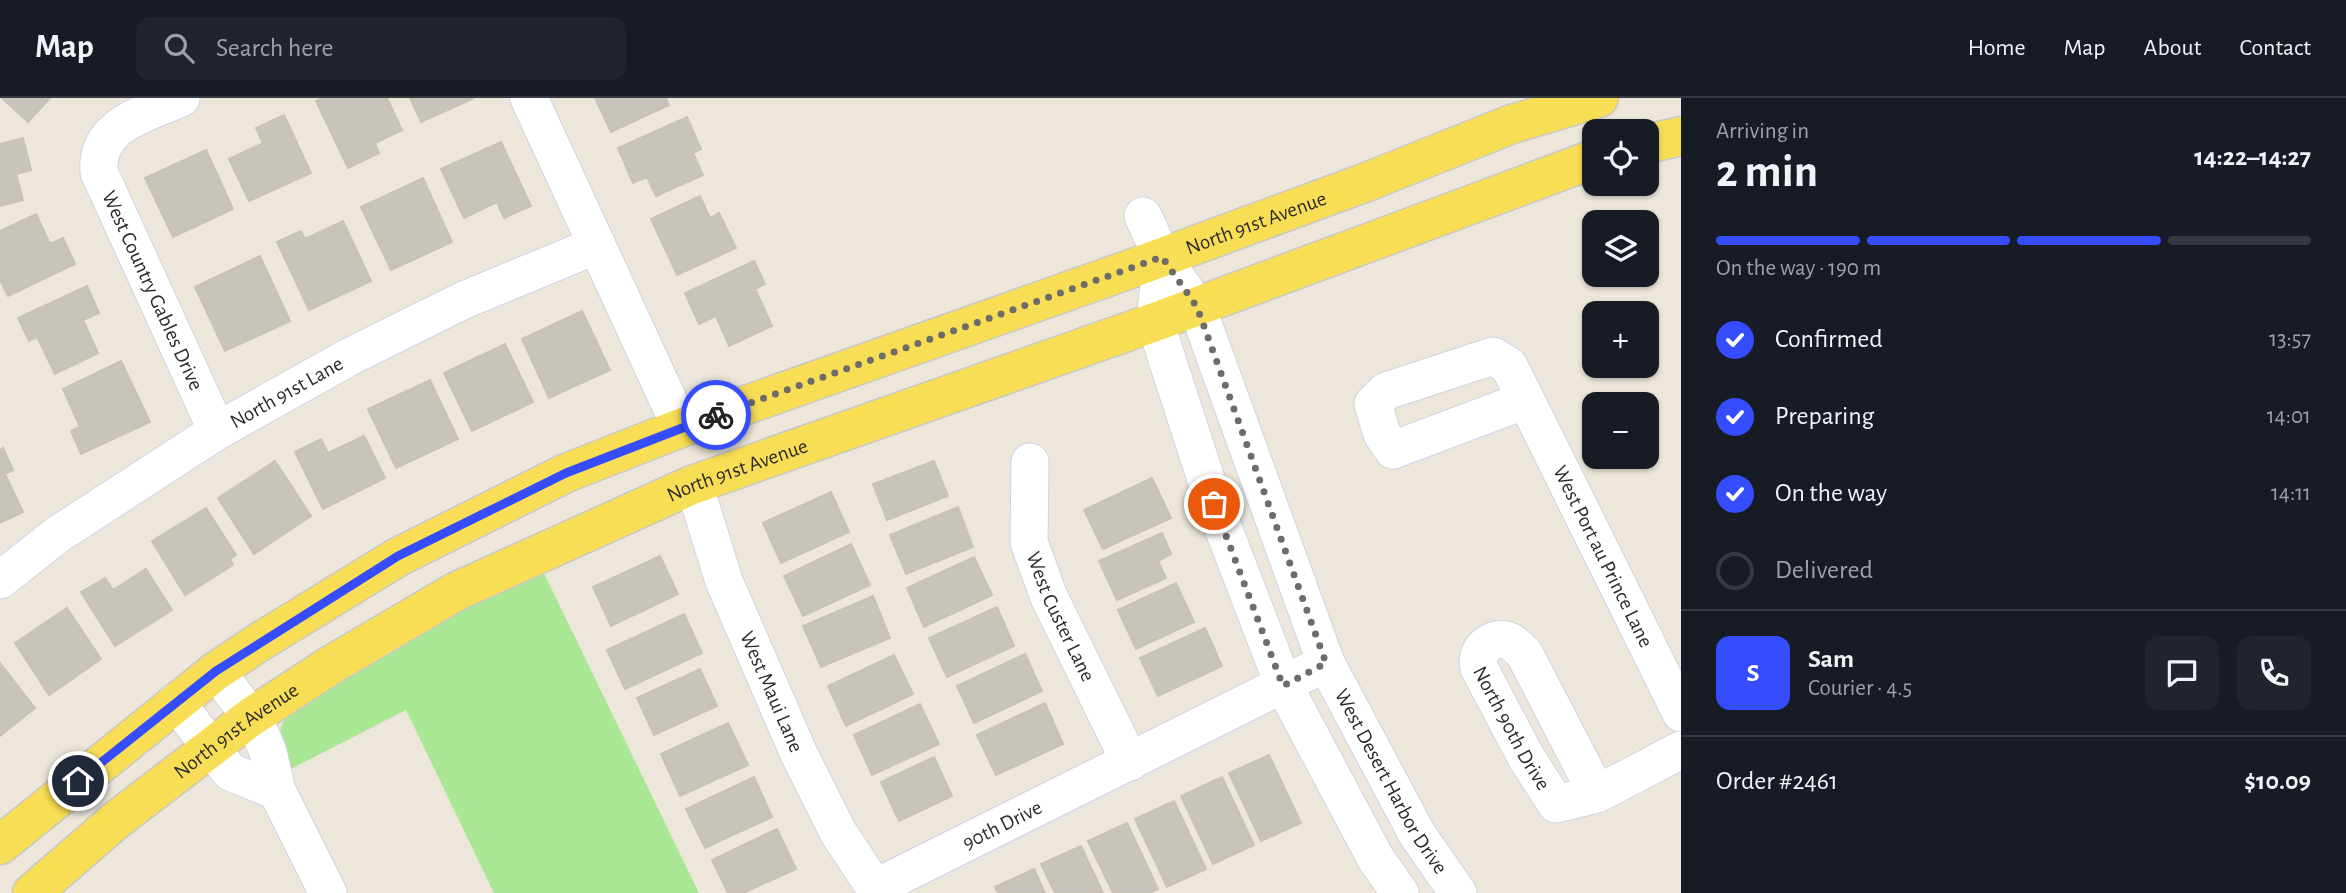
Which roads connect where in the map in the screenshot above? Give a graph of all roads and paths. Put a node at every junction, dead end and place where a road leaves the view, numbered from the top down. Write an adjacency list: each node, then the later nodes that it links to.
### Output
1 (181, 98): 14 (street, West Country Gables Drive)
2 (529, 98): 8 (street)
3 (1599, 98): 9 (main road, North 91st Avenue)
4 (1681, 136): 5 (main road)
5 (1659, 141)
6 (1582, 163): 10 (main road, North 91st Avenue)
7 (1143, 216): 9 (street, West Desert Harbor Drive)
8 (597, 245): 13 (street); 14 (street, North 91st Lane)
9 (1162, 257): 10 (street, West Desert Harbor Drive); 11 (street); 13 (main road, North 91st Avenue)
10 (1197, 307): 11 (main road, North 91st Avenue); 18 (street, West Desert Harbor Drive)
11 (1155, 322): 16 (main road, North 91st Avenue); 20 (street)
12 (1526, 400): 12 (street, West Port au Prince Lane); 22 (street, West Port au Prince Lane)
13 (681, 428): 19 (main road, North 91st Avenue)
14 (217, 431): 17 (street, North 91st Lane)
15 (1030, 462): 26 (street, West Custer Lane)
16 (692, 485): 23 (main road, North 91st Avenue); 30 (street, West Maui Lane)
17 (0, 580)
18 (1326, 663): 20 (street); 34 (street, West Desert Harbor Drive)
19 (216, 671): 21 (main road, North 91st Avenue); 23 (street)
20 (1283, 686): 26 (street); 33 (street)
21 (176, 702): 24 (street); 29 (main road, North 91st Avenue)
22 (1681, 713)
23 (251, 718): 24 (main road, North 91st Avenue); 27 (street)
24 (211, 746): 27 (street); 31 (main road, North 91st Avenue)
25 (1681, 750): 28 (street)
26 (1130, 762): 30 (street, 90th Drive)
27 (277, 791): 32 (street)
28 (1597, 794)
29 (0, 845)
30 (874, 888)
31 (32, 893)
32 (328, 893)
33 (1400, 893)
34 (1458, 893)

